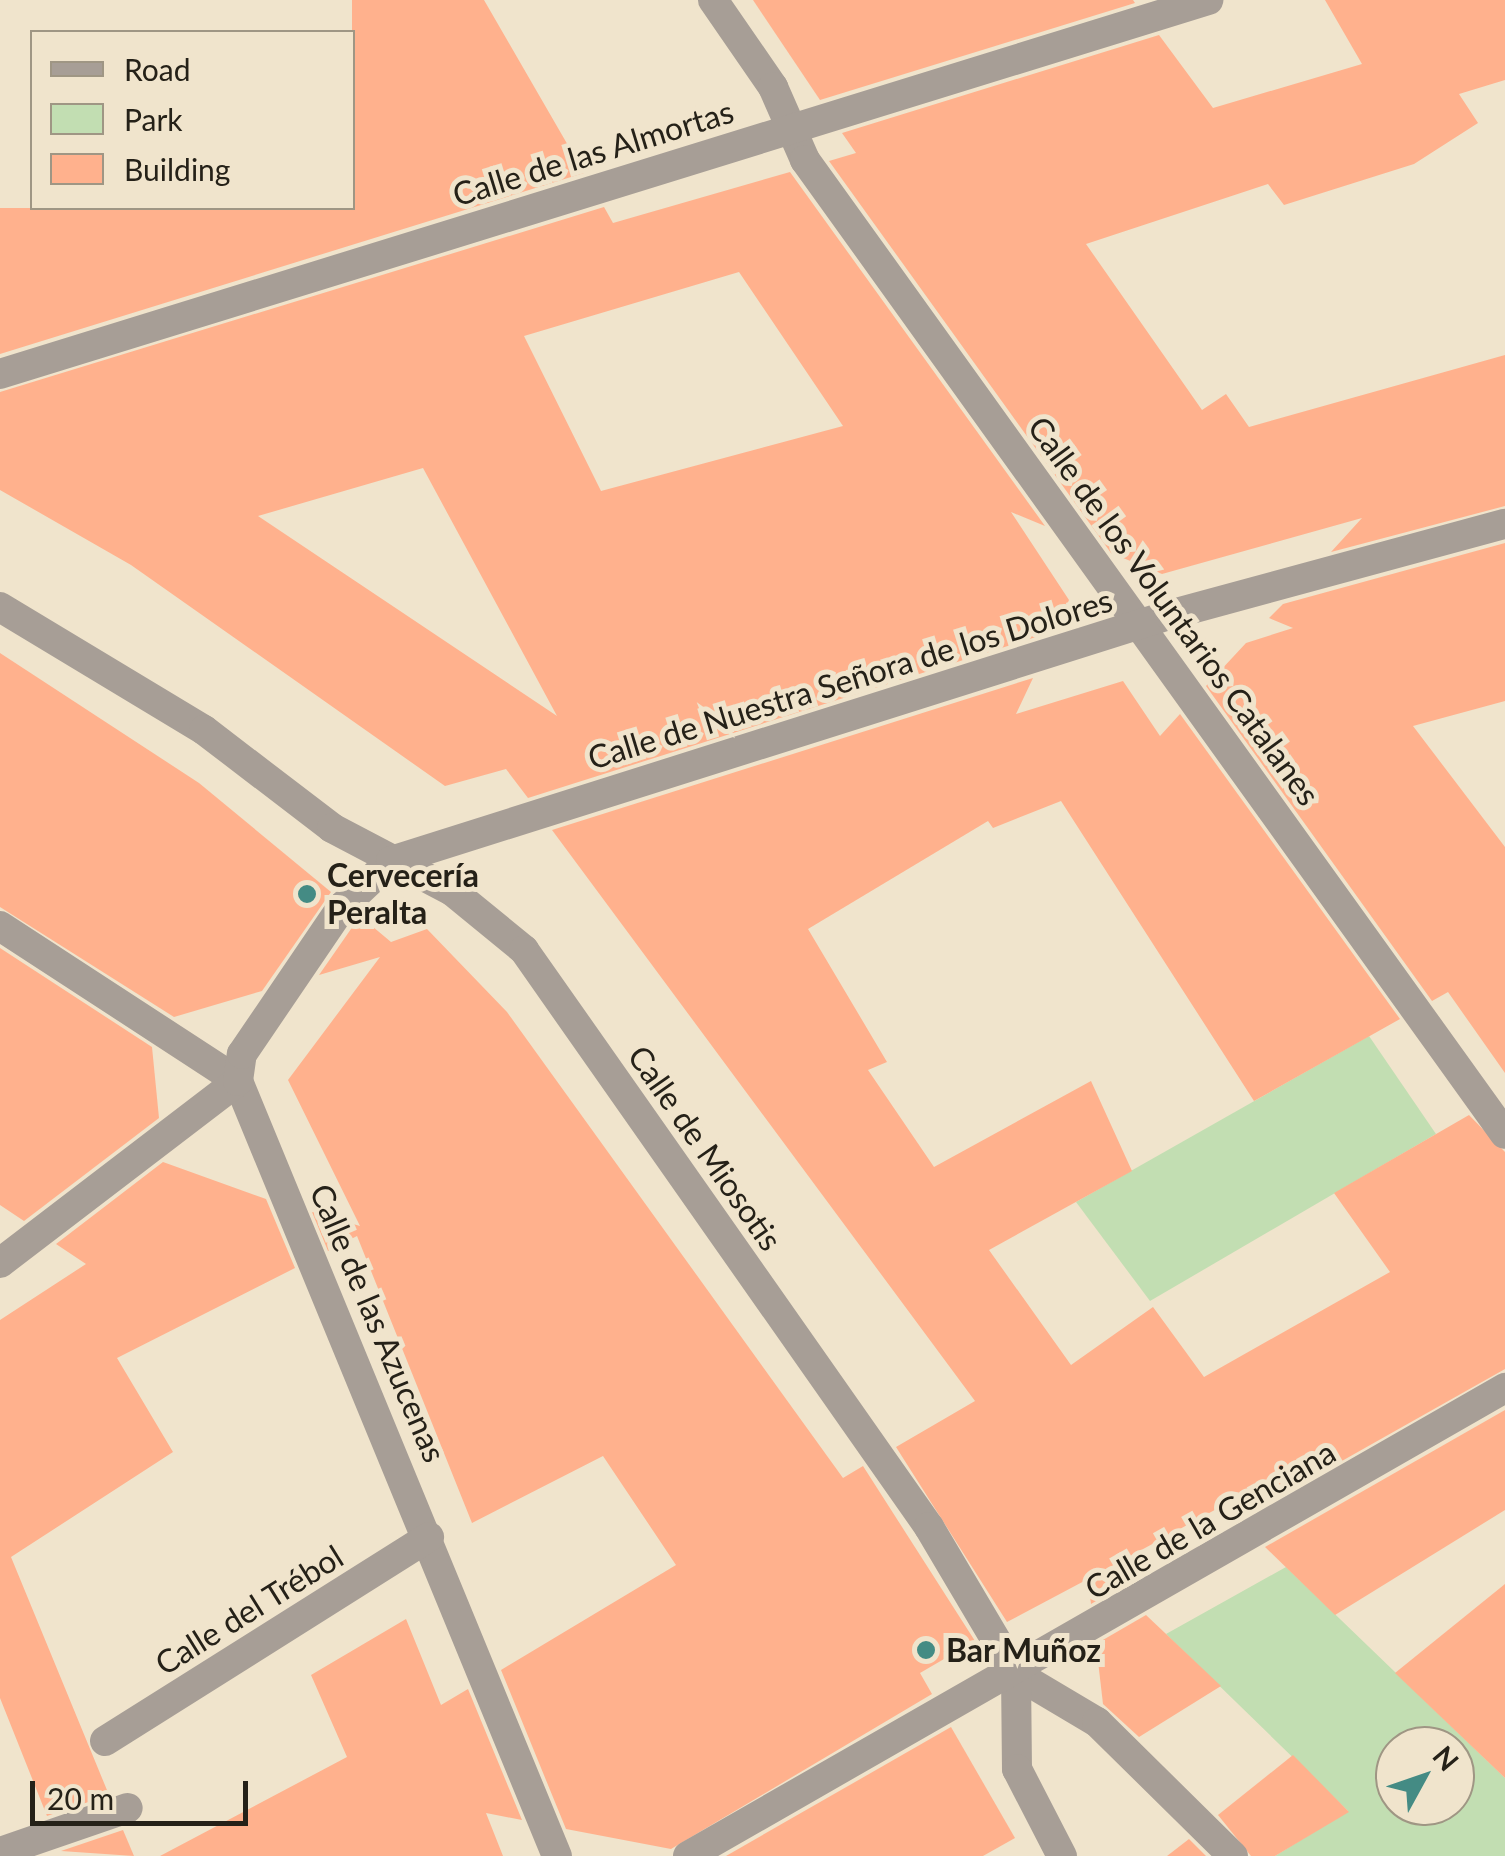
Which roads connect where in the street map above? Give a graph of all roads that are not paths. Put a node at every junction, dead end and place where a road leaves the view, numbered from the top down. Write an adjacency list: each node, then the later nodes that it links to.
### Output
1 (713, 0): 3 (street, Calle de los Voluntarios Catalanes)
2 (1208, 0): 3 (street, Calle de las Almortas)
3 (789, 130): 4 (street, Calle de las Almortas); 7 (street, Calle de los Voluntarios Catalanes)
4 (0, 374)
5 (1505, 524): 7 (street, Calle de Nuestra Señora de los Dolores)
6 (0, 607): 8 (street, Calle de Miosotis)
7 (1141, 627): 8 (street, Calle de Nuestra Señora de los Dolores); 11 (street, Calle de los Voluntarios Catalanes)
8 (391, 861): 10 (street); 15 (street, Calle de Miosotis)
9 (0, 926): 10 (street)
10 (238, 1081): 12 (street); 14 (street, Calle de las Azucenas)
11 (1505, 1134)
12 (0, 1263)
13 (1505, 1388): 15 (street, Calle de la Genciana)
14 (430, 1537): 16 (street, Calle del Trébol); 19 (street, Calle de las Azucenas)
15 (1016, 1674): 20 (street, Calle de la Genciana); 21 (street); 22 (street, Calle de Miosotis)
16 (105, 1742)
17 (128, 1808): 18 (street)
18 (0, 1852)
19 (557, 1856)
20 (688, 1856)
21 (1062, 1856)
22 (1233, 1856)

